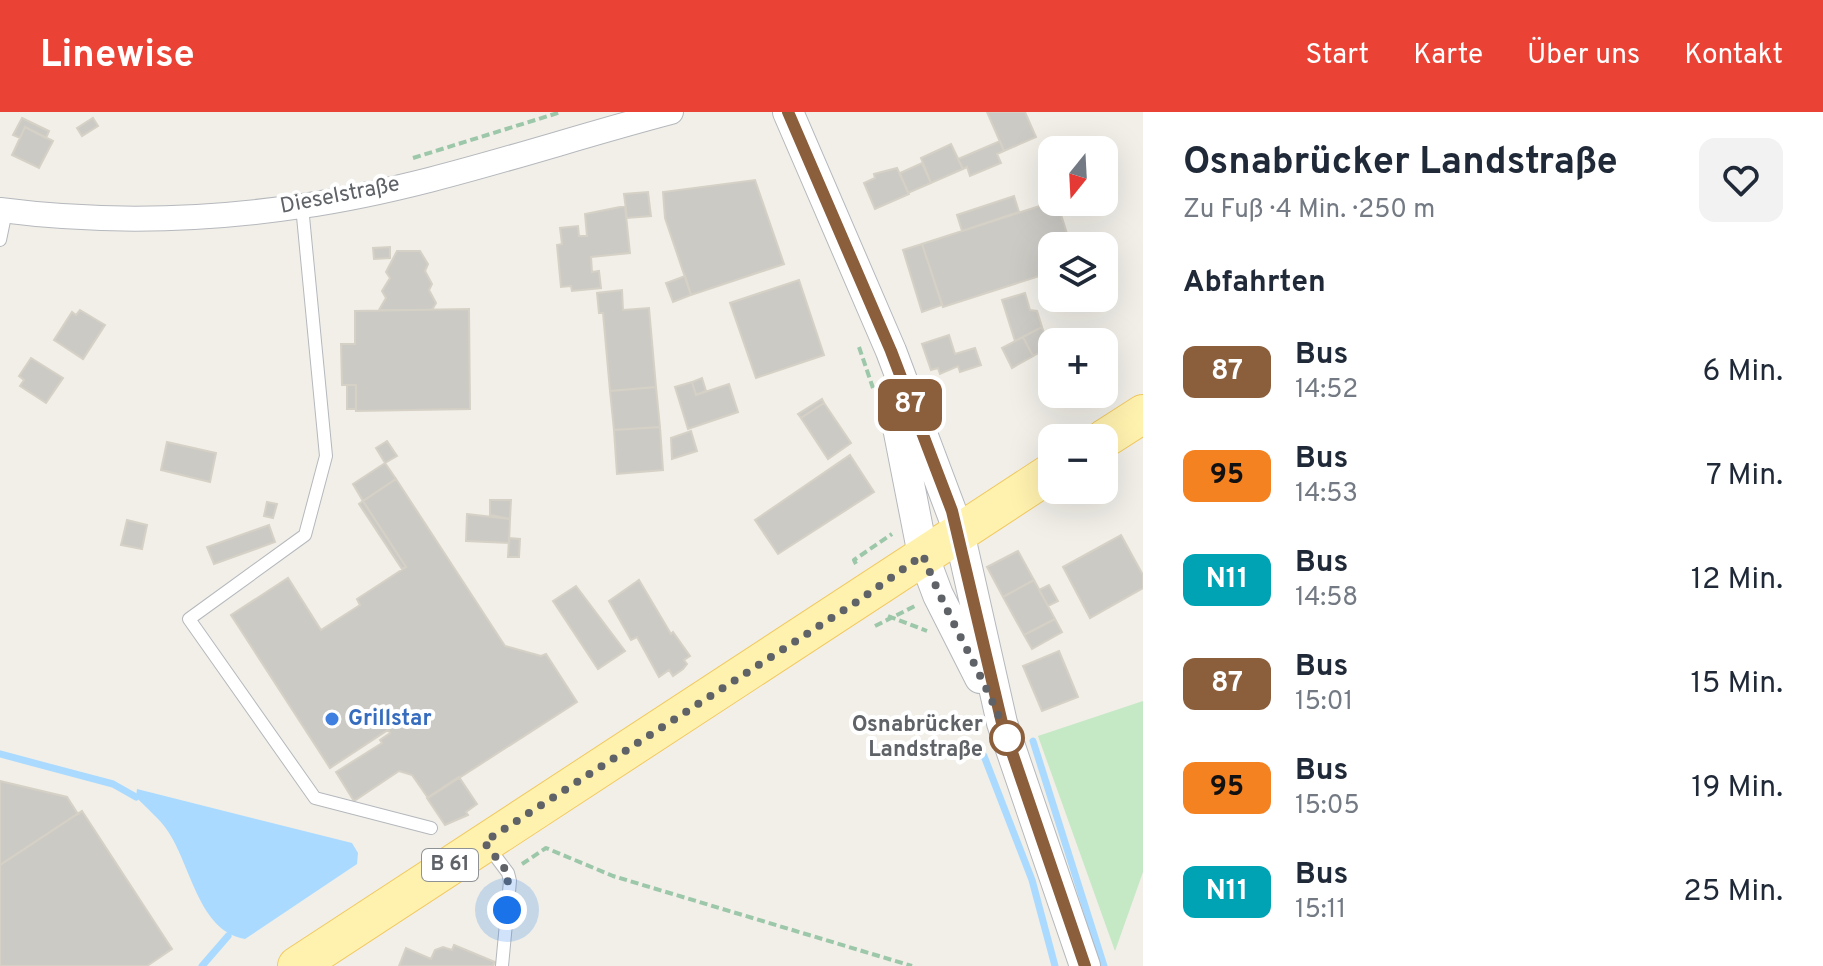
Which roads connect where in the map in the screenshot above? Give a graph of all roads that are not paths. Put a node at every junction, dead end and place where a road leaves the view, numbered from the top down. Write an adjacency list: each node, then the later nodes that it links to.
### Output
1 (671, 112): 3 (street, Dieselstraße)
2 (788, 112): 6 (street)
3 (302, 206): 4 (street, Dieselstraße); 13 (lane)
4 (3, 210): 5 (lane)
5 (0, 240)
6 (868, 300): 10 (street); 11 (street)
7 (1143, 414): 8 (main road)
8 (1118, 430)
9 (1038, 481): 10 (main road, B 61)
10 (959, 532): 11 (main road, B 61); 12 (street)
11 (923, 555): 12 (street); 14 (main road, B 61)
12 (1002, 723): 17 (street)
13 (431, 828)
14 (484, 842): 15 (main road, B 61); 16 (lane)
15 (297, 966)
16 (502, 966)
17 (1085, 966)

